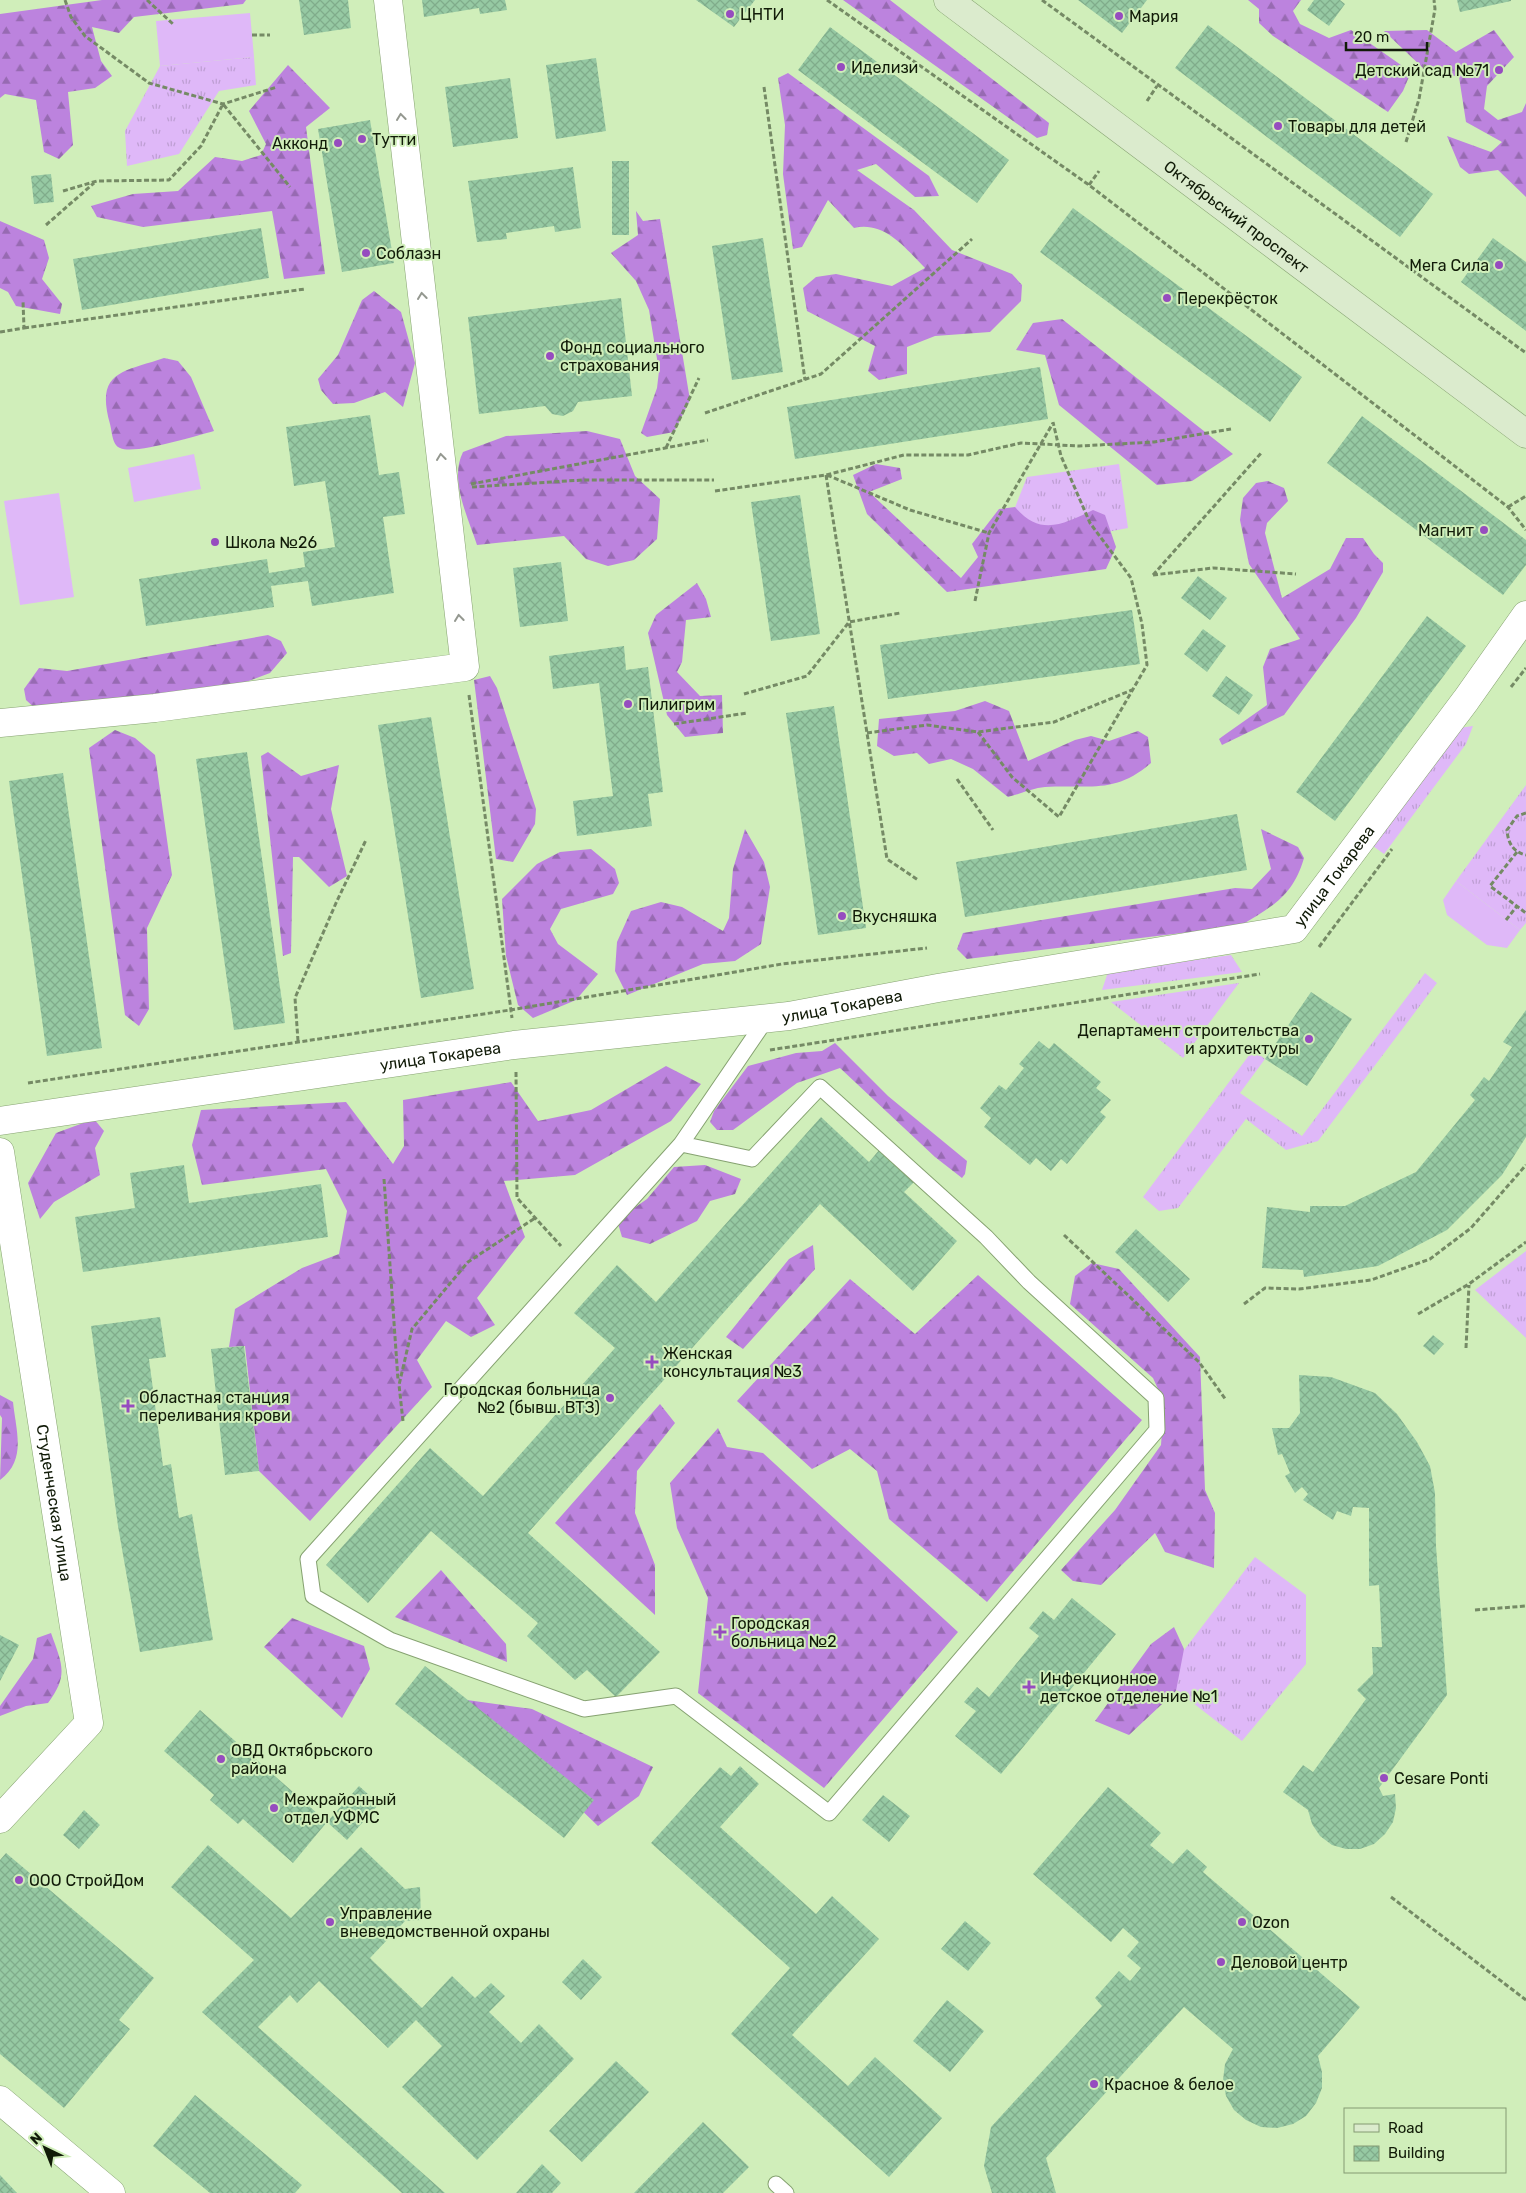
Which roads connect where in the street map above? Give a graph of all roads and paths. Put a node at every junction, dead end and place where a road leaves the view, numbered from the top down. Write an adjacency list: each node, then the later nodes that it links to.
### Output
1 (65, 0): 15 (path)
2 (147, 0): 8 (path)
3 (388, 0): 41 (street, one-way to 3)
4 (827, 0): 19 (path)
5 (948, 0): 33 (main road, Октябрьский проспект)
6 (1042, 0): 11 (path)
7 (1434, 0): 16 (path)
8 (172, 24)
9 (252, 35): 10 (path)
10 (270, 35)
11 (1157, 86): 14 (path); 28 (path)
12 (277, 87): 15 (path)
13 (764, 87): 30 (path)
14 (1147, 101)
15 (223, 104): 18 (path); 20 (path)
16 (1406, 142)
17 (1099, 171): 19 (path)
18 (97, 181): 21 (path); 22 (path)
19 (1089, 185): 44 (path)
20 (290, 188)
21 (63, 191)
22 (46, 225)
23 (972, 239): 30 (path)
24 (305, 288): 26 (path)
25 (24, 301): 26 (path)
26 (24, 328): 27 (path)
27 (0, 332)
28 (1526, 353)
29 (700, 378): 37 (path)
30 (805, 380): 31 (path)
31 (705, 413)
32 (1230, 429): 36 (path)
33 (1526, 434)
34 (708, 440): 37 (path)
35 (1039, 444): 36 (path); 36 (path); 39 (path); 46 (path)
36 (1059, 445): 53 (path)
37 (666, 448): 41 (path)
38 (1262, 452): 47 (path)
39 (826, 475): 42 (path); 46 (path); 51 (path)
40 (714, 480): 41 (path)
41 (444, 488): 52 (street, one-way to 41)
42 (715, 491)
43 (1526, 496): 44 (path)
44 (1508, 507): 45 (path)
45 (1526, 530)
46 (989, 534): 48 (path)
47 (1296, 574)
48 (974, 601)
49 (900, 613): 51 (path)
50 (1526, 615): 73 (street, улица Токарева)
51 (849, 622): 54 (path); 59 (path)
52 (465, 667): 56 (street); 72 (path)
53 (1132, 690): 58 (path); 58 (path)
54 (744, 694)
55 (747, 713): 57 (path)
56 (0, 723)
57 (674, 724)
58 (978, 732): 59 (path)
59 (867, 733): 66 (path)
60 (957, 779): 62 (path)
61 (1526, 813): 64 (path)
62 (993, 830)
63 (366, 840): 75 (path)
64 (1517, 852): 65 (path); 67 (path)
65 (1526, 855)
66 (918, 880)
67 (1517, 906): 68 (path); 69 (path)
68 (1526, 913)
69 (1506, 920)
70 (927, 948): 72 (path)
71 (1260, 974): 76 (path)
72 (510, 1010): 74 (path); 75 (path)
73 (767, 1018): 76 (lane); 79 (street, улица Токарева)
74 (513, 1026)
75 (298, 1041): 78 (path)
76 (742, 1055): 80 (lane)
77 (516, 1063): 84 (path)
78 (28, 1083)
79 (0, 1121)
80 (680, 1144): 87 (lane); 94 (lane)
81 (0, 1152): 97 (street, Студенческая улица)
82 (1526, 1165): 89 (path)
83 (384, 1179): 92 (path)
84 (535, 1218): 87 (path); 92 (path)
85 (1064, 1235): 93 (path)
86 (1526, 1242): 88 (path)
87 (576, 1261): 94 (lane)
88 (1470, 1284): 90 (path); 91 (path)
89 (1244, 1304)
90 (1418, 1314)
91 (1466, 1348)
92 (399, 1385): 94 (path)
93 (1226, 1400)
94 (407, 1449)
95 (1526, 1606): 96 (path)
96 (1475, 1610)
97 (0, 1819)
98 (1391, 1897): 99 (path)
99 (1526, 2000)
100 (0, 2100): 101 (street)
101 (110, 2193)

